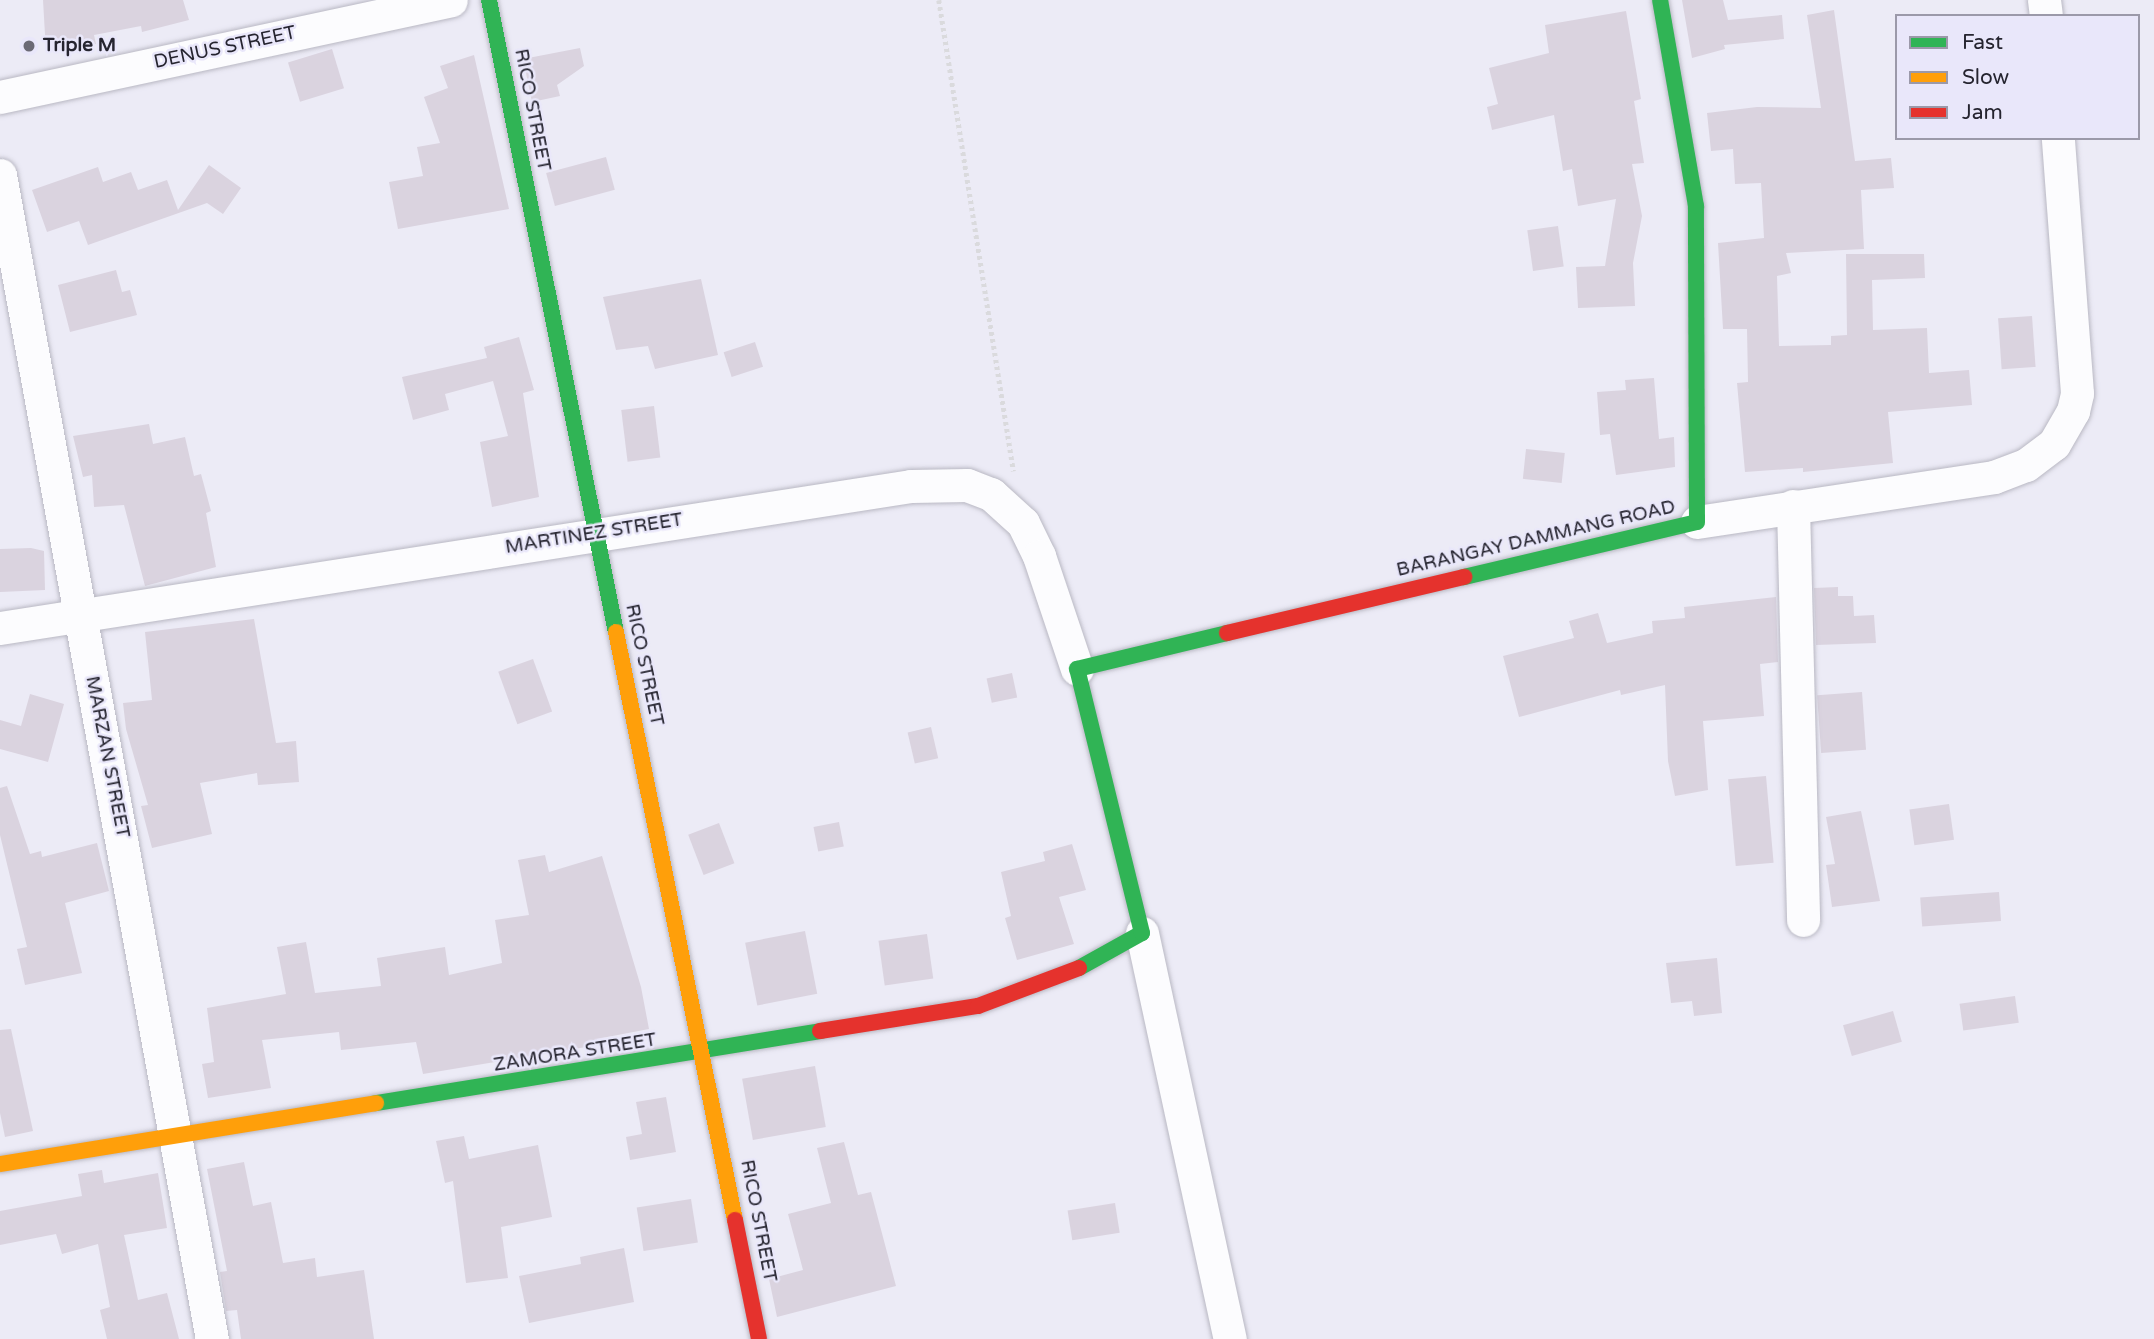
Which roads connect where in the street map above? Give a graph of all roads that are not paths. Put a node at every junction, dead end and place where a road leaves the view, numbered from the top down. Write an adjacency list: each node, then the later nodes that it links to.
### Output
1 (451, 0): 4 (street, DENUS STREET)
2 (489, 0): 9 (street, RICO STREET)
3 (1660, 0): 8 (street, BARANGAY DAMMANG ROAD)
4 (0, 97)
5 (2058, 140): 7 (street)
6 (0, 175): 10 (street, MARZAN STREET)
7 (1793, 506): 8 (street); 13 (street)
8 (1698, 522): 12 (street, BARANGAY DAMMANG ROAD)
9 (595, 534): 10 (street, MARTINEZ STREET); 12 (street, MARTINEZ STREET); 15 (street, RICO STREET)
10 (80, 615): 11 (street, MARTINEZ STREET); 16 (street, MARZAN STREET)
11 (0, 628)
12 (1077, 669): 14 (street)
13 (1803, 920)
14 (1142, 933): 15 (street, ZAMORA STREET); 20 (street)
15 (704, 1053): 16 (street, ZAMORA STREET); 19 (street, RICO STREET)
16 (179, 1137): 17 (street, ZAMORA STREET); 18 (street, MARZAN STREET)
17 (0, 1164)
18 (212, 1339)
19 (759, 1339)
20 (1230, 1339)

